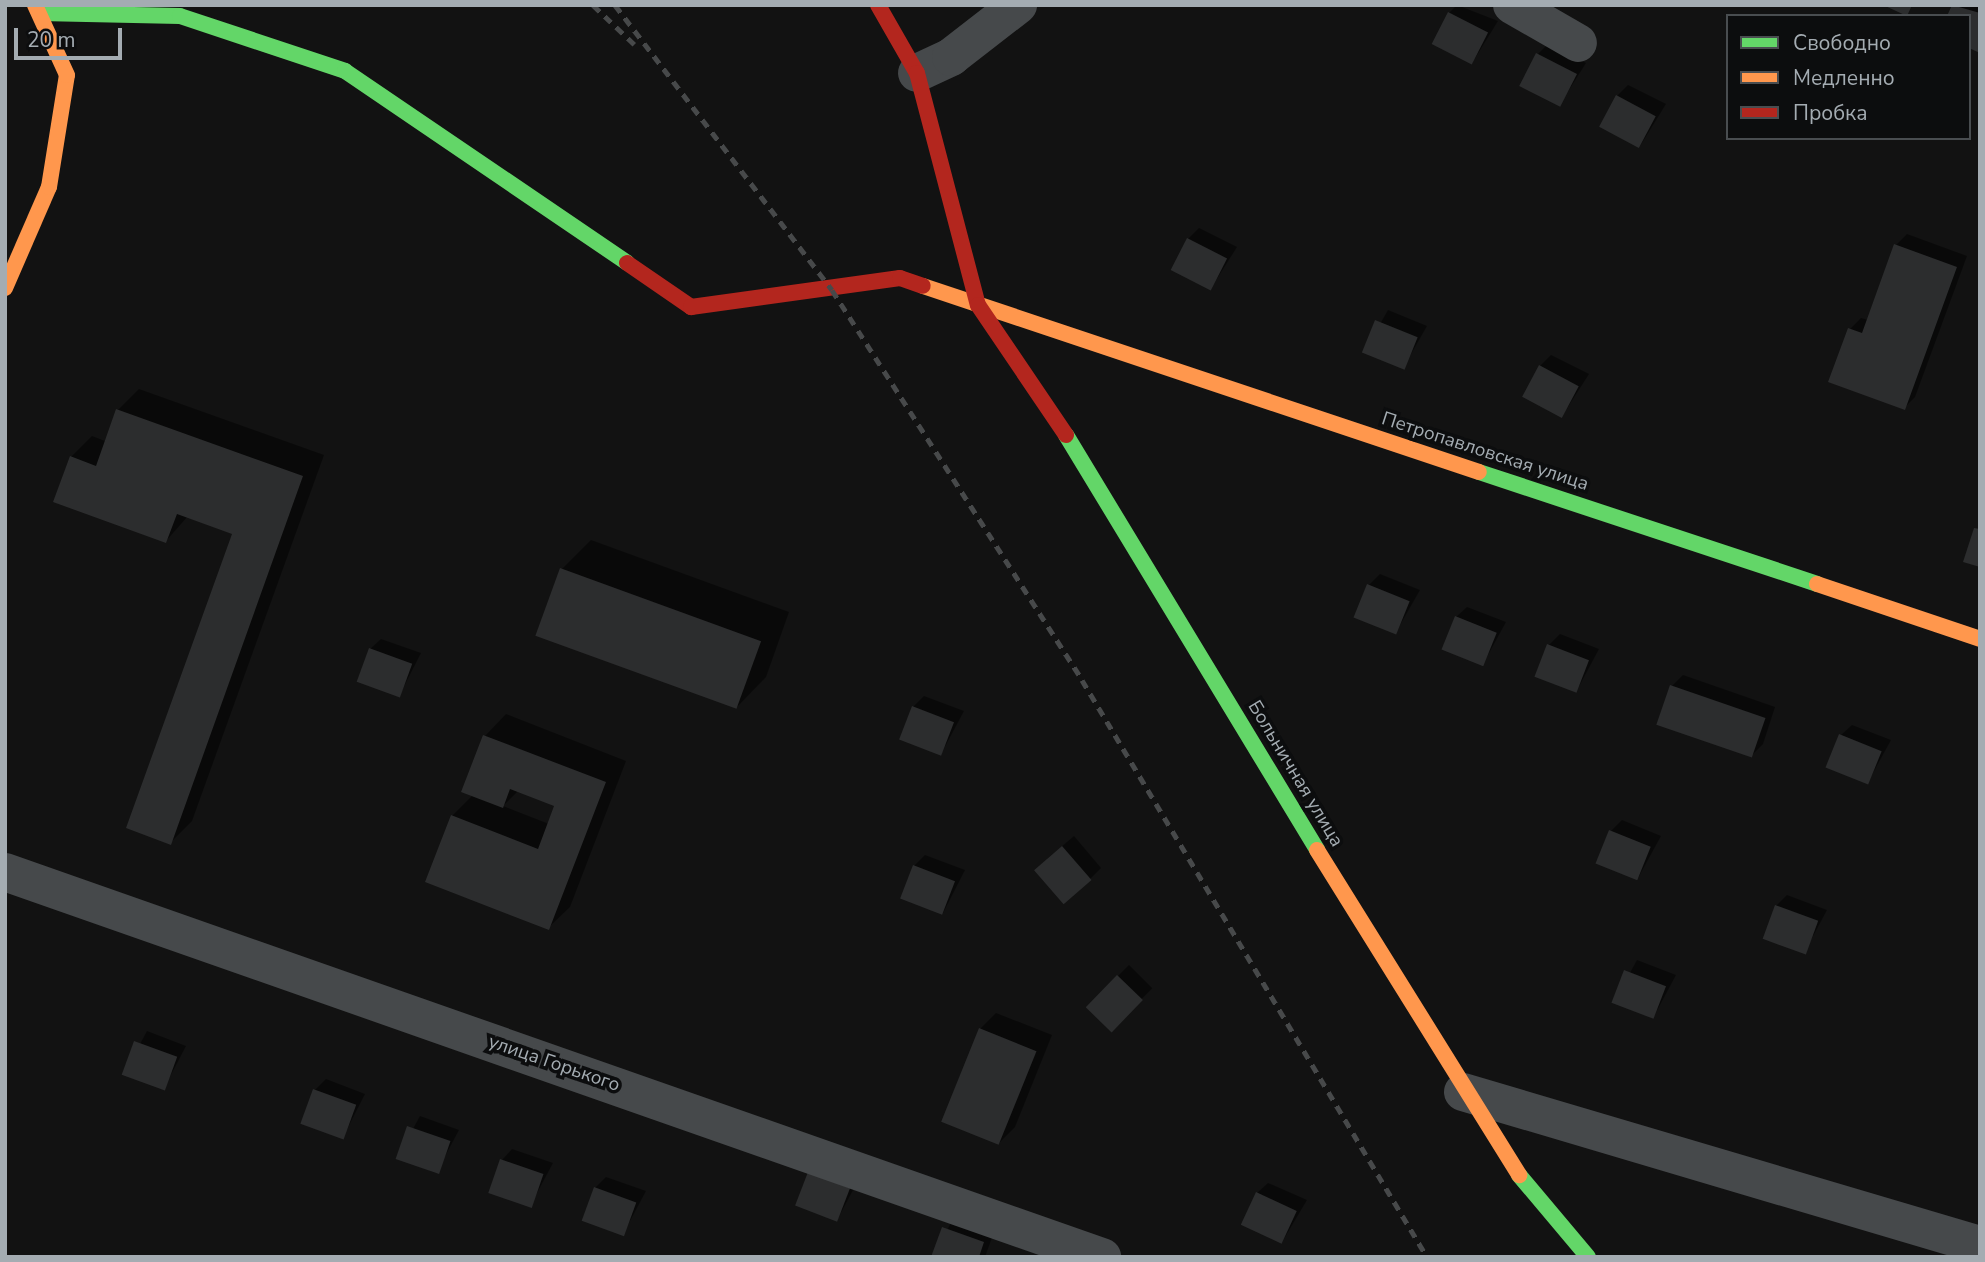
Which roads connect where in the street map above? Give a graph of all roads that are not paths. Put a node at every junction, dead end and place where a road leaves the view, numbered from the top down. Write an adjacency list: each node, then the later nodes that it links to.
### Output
1 (878, 5): 6 (street)
2 (1018, 5): 6 (street)
3 (1512, 5): 5 (street)
4 (38, 9): 7 (street); 8 (street, Петропавловская улица)
5 (1578, 43)
6 (917, 73): 8 (street)
7 (5, 288)
8 (978, 305): 9 (street, Петропавловская улица); 11 (street, Больничная улица)
9 (1980, 639)
10 (5, 872): 13 (street, улица Горького)
11 (1463, 1092): 12 (street); 14 (street, Больничная улица)
12 (1980, 1245)
13 (1102, 1257)
14 (1588, 1257)

